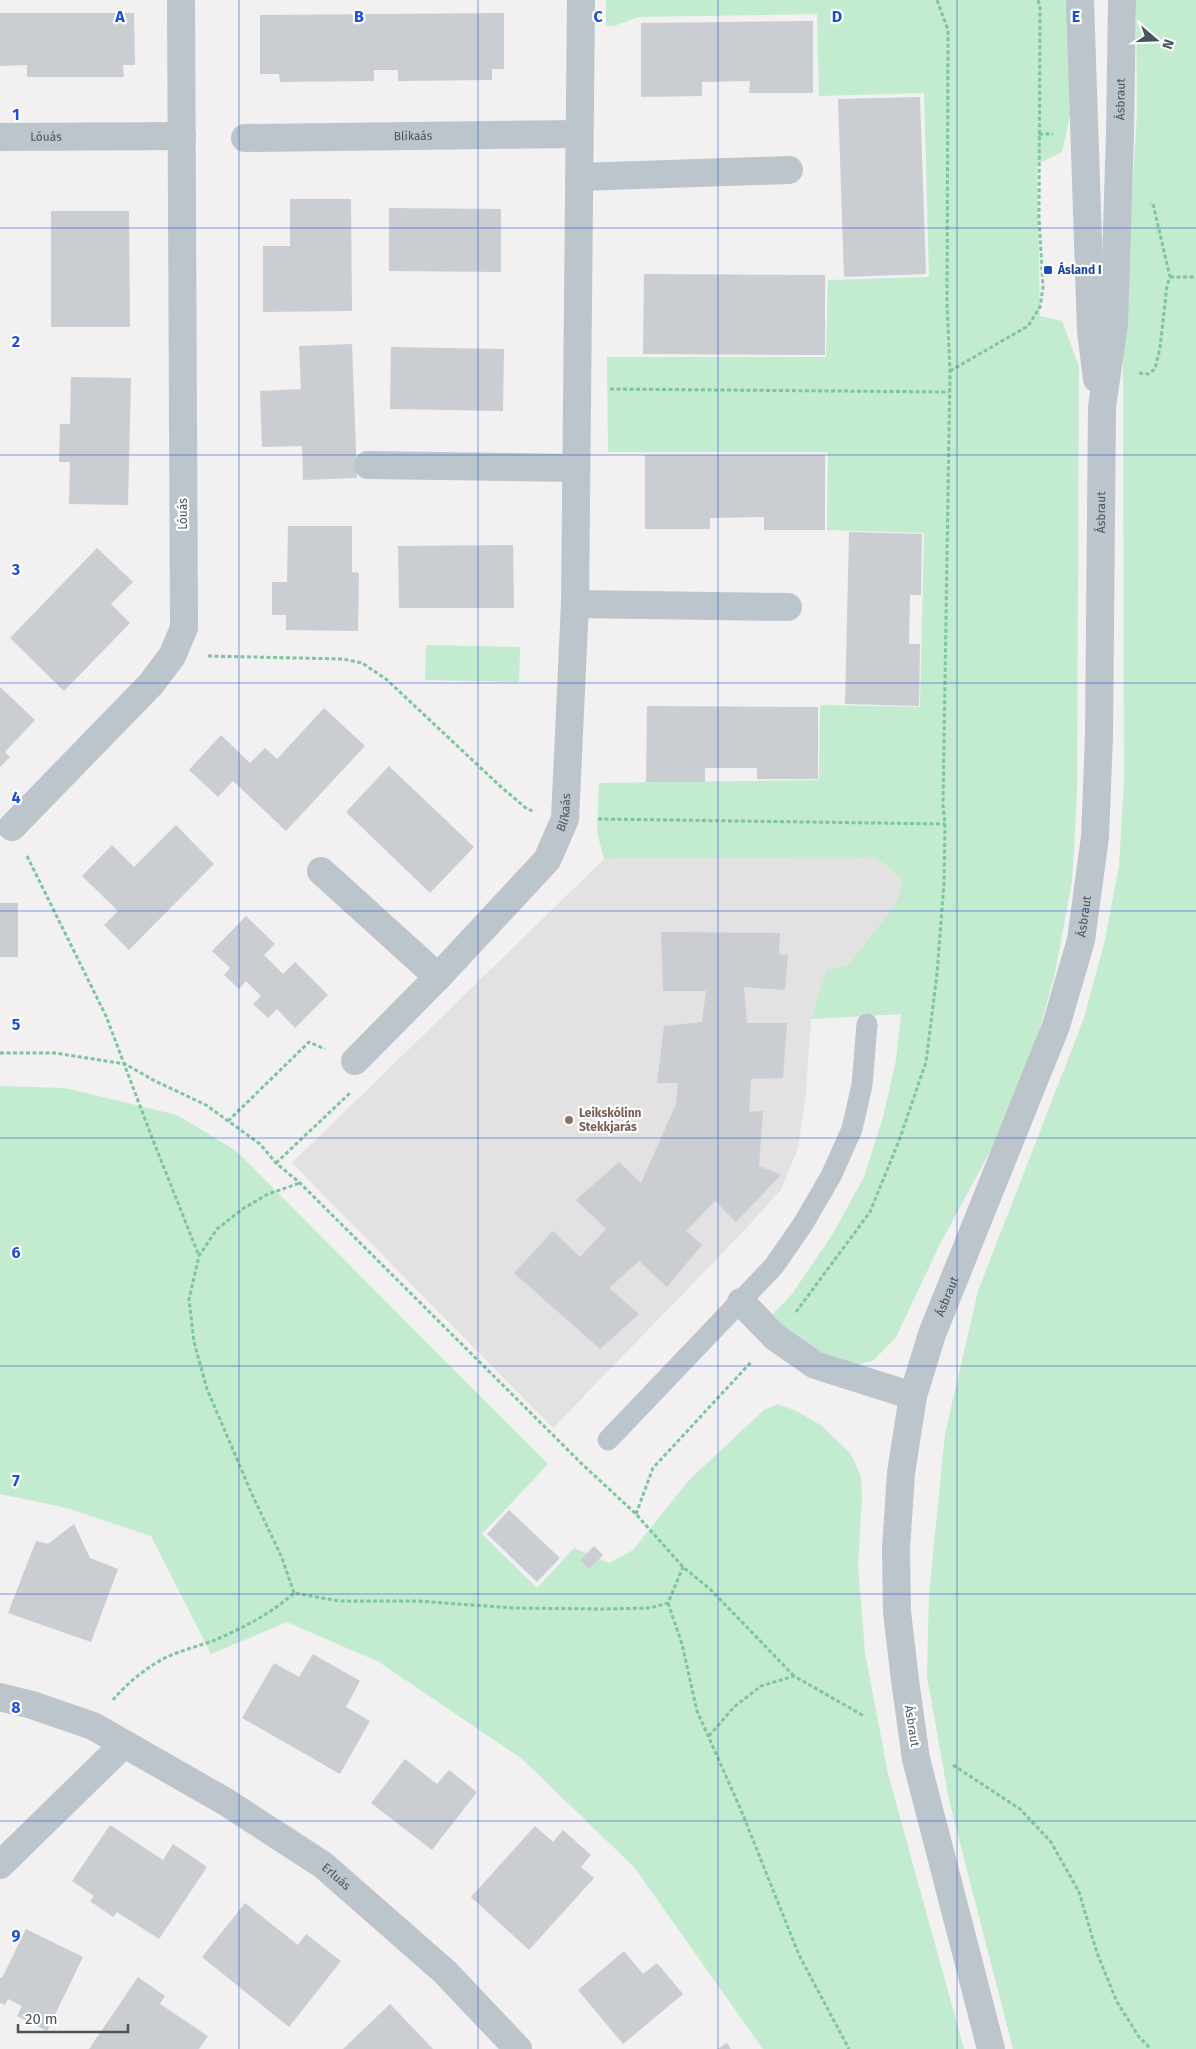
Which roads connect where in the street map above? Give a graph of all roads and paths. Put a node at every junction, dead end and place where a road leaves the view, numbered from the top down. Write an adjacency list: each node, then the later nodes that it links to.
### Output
1 (181, 0): 8 (street, Lóuás)
2 (581, 0): 7 (street, Blikaás)
3 (937, 0): 15 (path)
4 (1038, 0): 15 (path)
5 (1080, 0): 18 (street, Ásbraut)
6 (1122, 0): 18 (street, Ásbraut)
7 (579, 134): 10 (street, Blikaás); 12 (street, Blikaás)
8 (182, 136): 9 (street, Lóuás); 23 (street, Lóuás)
9 (0, 137)
10 (245, 138)
11 (789, 170): 12 (street)
12 (579, 177): 16 (street, Blikaás)
13 (1157, 222): 14 (path)
14 (1196, 277)
15 (950, 371): 17 (path)
16 (577, 389): 17 (path); 20 (street, Blikaás)
17 (949, 392): 35 (path)
18 (1102, 407): 36 (street, Ásbraut)
19 (368, 466): 20 (street)
20 (576, 468): 21 (street, Blikaás)
21 (575, 604): 22 (street); 25 (street, Blikaás)
22 (788, 607)
23 (12, 826): 29 (path)
24 (321, 871): 25 (street)
25 (438, 977): 28 (street, Blikaás)
26 (867, 1024): 34 (lane)
27 (0, 1053): 29 (path)
28 (356, 1061): 30 (path); 31 (path)
29 (125, 1064): 30 (path); 33 (path)
30 (228, 1121): 31 (path)
31 (276, 1163): 32 (path)
32 (300, 1183): 33 (path); 38 (path)
33 (199, 1256): 40 (path)
34 (740, 1302): 35 (street); 37 (lane)
35 (775, 1337): 36 (street); 38 (path)
36 (913, 1396): 52 (street, Ásbraut)
37 (608, 1440)
38 (636, 1514): 39 (path)
39 (683, 1567): 41 (path); 42 (path)
40 (294, 1593): 41 (path); 45 (path)
41 (668, 1603): 46 (path)
42 (794, 1676): 44 (path); 46 (path)
43 (0, 1697): 45 (street, Erluás)
44 (864, 1716)
45 (93, 1726): 47 (street, Erluás)
46 (709, 1736): 51 (path)
47 (124, 1744): 49 (street); 50 (street, Erluás)
48 (949, 1762): 53 (path)
49 (0, 1864)
50 (518, 2049)
51 (850, 2049)
52 (991, 2049)
53 (1151, 2049)

